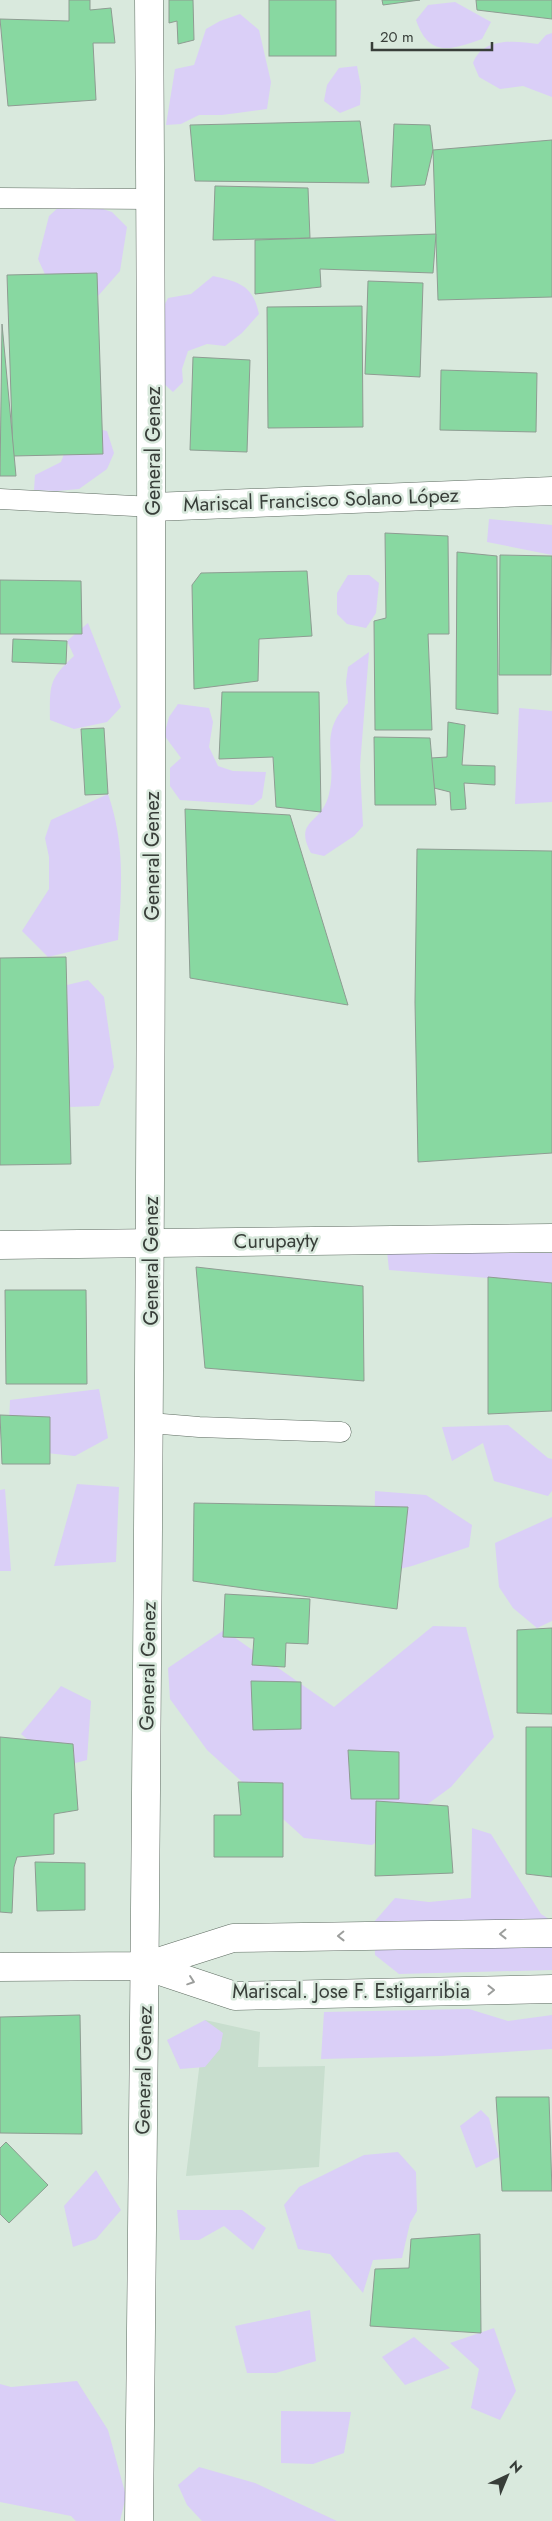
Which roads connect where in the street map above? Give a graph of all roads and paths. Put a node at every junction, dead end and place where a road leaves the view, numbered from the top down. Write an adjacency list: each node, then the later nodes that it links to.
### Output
1 (149, 0): 3 (street, General Genez)
2 (0, 198): 3 (lane)
3 (151, 199): 6 (street, General Genez)
4 (552, 490): 6 (street, Mariscal Francisco Solano López)
5 (0, 499): 6 (lane, Mariscal Francisco Solano López)
6 (153, 507): 8 (street, General Genez)
7 (552, 1238): 8 (street, Curupayty)
8 (152, 1242): 9 (street, Curupayty); 10 (street, General Genez)
9 (0, 1245)
10 (150, 1423): 11 (lane); 13 (street, General Genez)
11 (341, 1432)
12 (552, 1933): 13 (street, one-way to 13)
13 (145, 1966): 14 (street); 15 (street, Mariscal. Jose F. Estigarribia, one-way to 15); 16 (street, General Genez)
14 (0, 1967)
15 (552, 1989)
16 (139, 2521)

